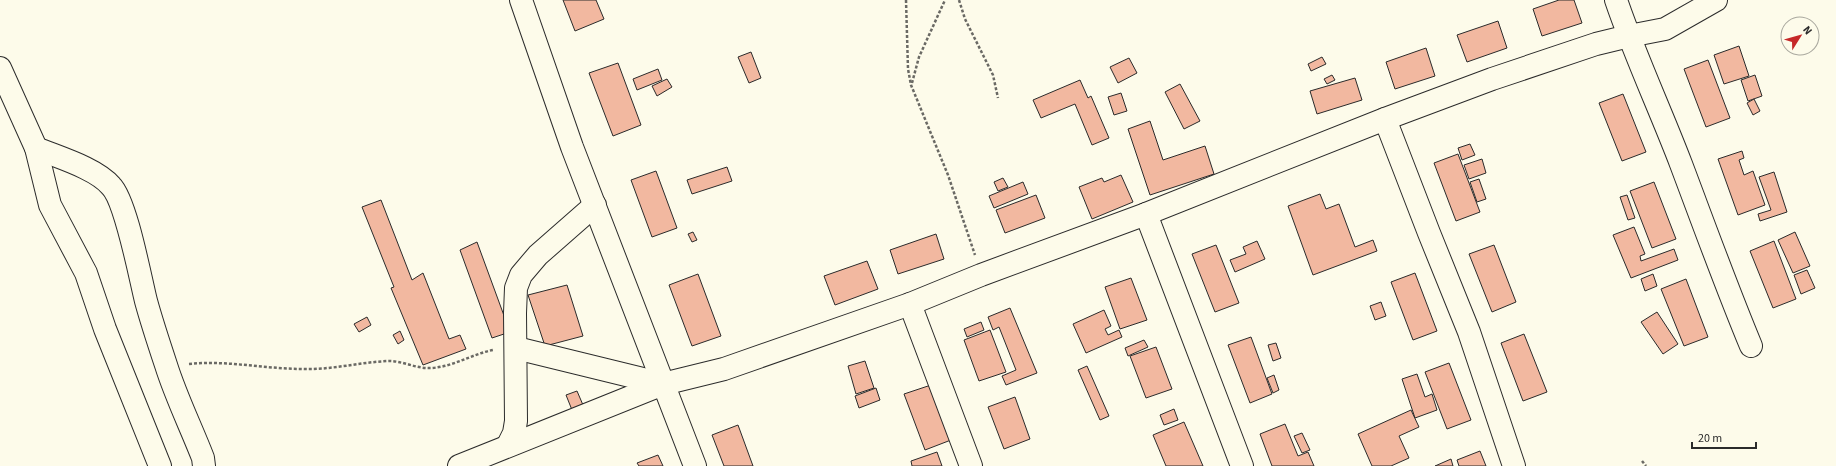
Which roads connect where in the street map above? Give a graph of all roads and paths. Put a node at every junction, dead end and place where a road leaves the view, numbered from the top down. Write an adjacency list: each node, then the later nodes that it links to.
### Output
1 (521, 0): 13 (street)
2 (906, 0): 9 (path)
3 (945, 0): 9 (path)
4 (959, 0): 10 (path)
5 (1616, 0): 7 (street)
6 (1716, 0): 7 (street)
7 (1629, 36): 11 (street); 17 (street)
8 (0, 68): 12 (street)
9 (911, 85): 15 (path)
10 (998, 98)
11 (1385, 119): 14 (street); 29 (street)
12 (36, 148): 19 (street); 23 (street)
13 (595, 205): 18 (street); 20 (street)
14 (1146, 214): 15 (street); 28 (street)
15 (981, 274): 16 (street)
16 (910, 304): 20 (street); 27 (street)
17 (1751, 346)
18 (516, 348): 19 (path); 20 (street); 21 (street)
19 (166, 366): 24 (street)
20 (663, 384): 21 (street); 26 (street)
21 (508, 446): 25 (street)
22 (1642, 461): 30 (path)
23 (160, 466)
24 (204, 466)
25 (459, 466)
26 (695, 466)
27 (972, 466)
28 (1242, 466)
29 (1514, 466)
30 (1646, 466)

